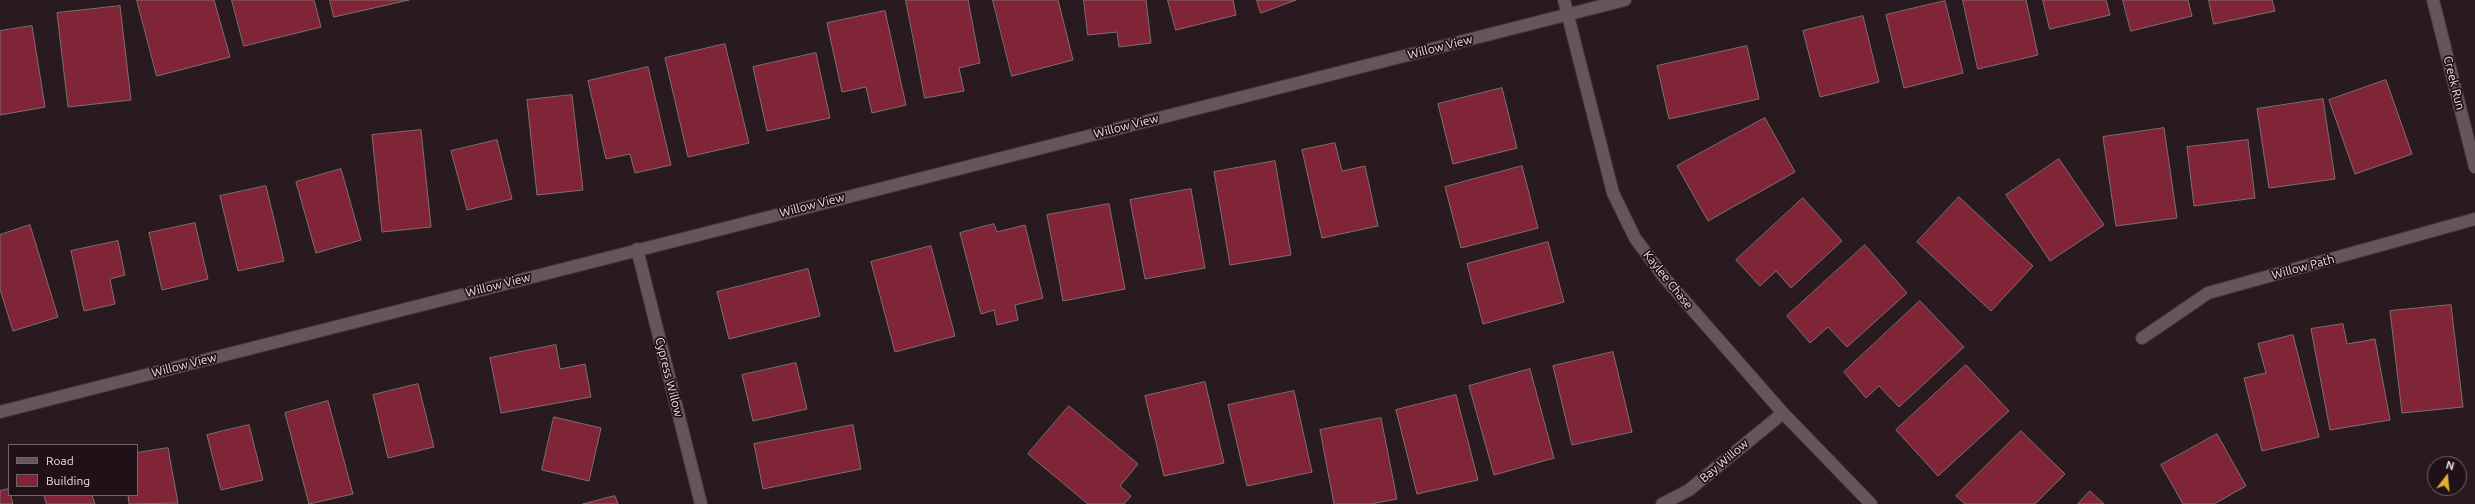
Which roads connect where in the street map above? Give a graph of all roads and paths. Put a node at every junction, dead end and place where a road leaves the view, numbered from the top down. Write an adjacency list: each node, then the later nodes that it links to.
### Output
1 (1564, 0): 4 (street, Kaylee Chase)
2 (1625, 0): 4 (street, Willow View)
3 (2433, 0): 5 (street, Creek Run)
4 (1568, 14): 7 (street, Willow View); 10 (street, Kaylee Chase)
5 (2475, 167)
6 (2475, 219): 8 (street, Willow Path)
7 (637, 249): 9 (street, Willow View); 11 (street, Cypress Willow)
8 (2142, 338)
9 (0, 412)
10 (1783, 413): 12 (street, Bay Willow); 13 (street, Kaylee Chase)
11 (701, 504)
12 (1662, 504)
13 (1871, 504)

